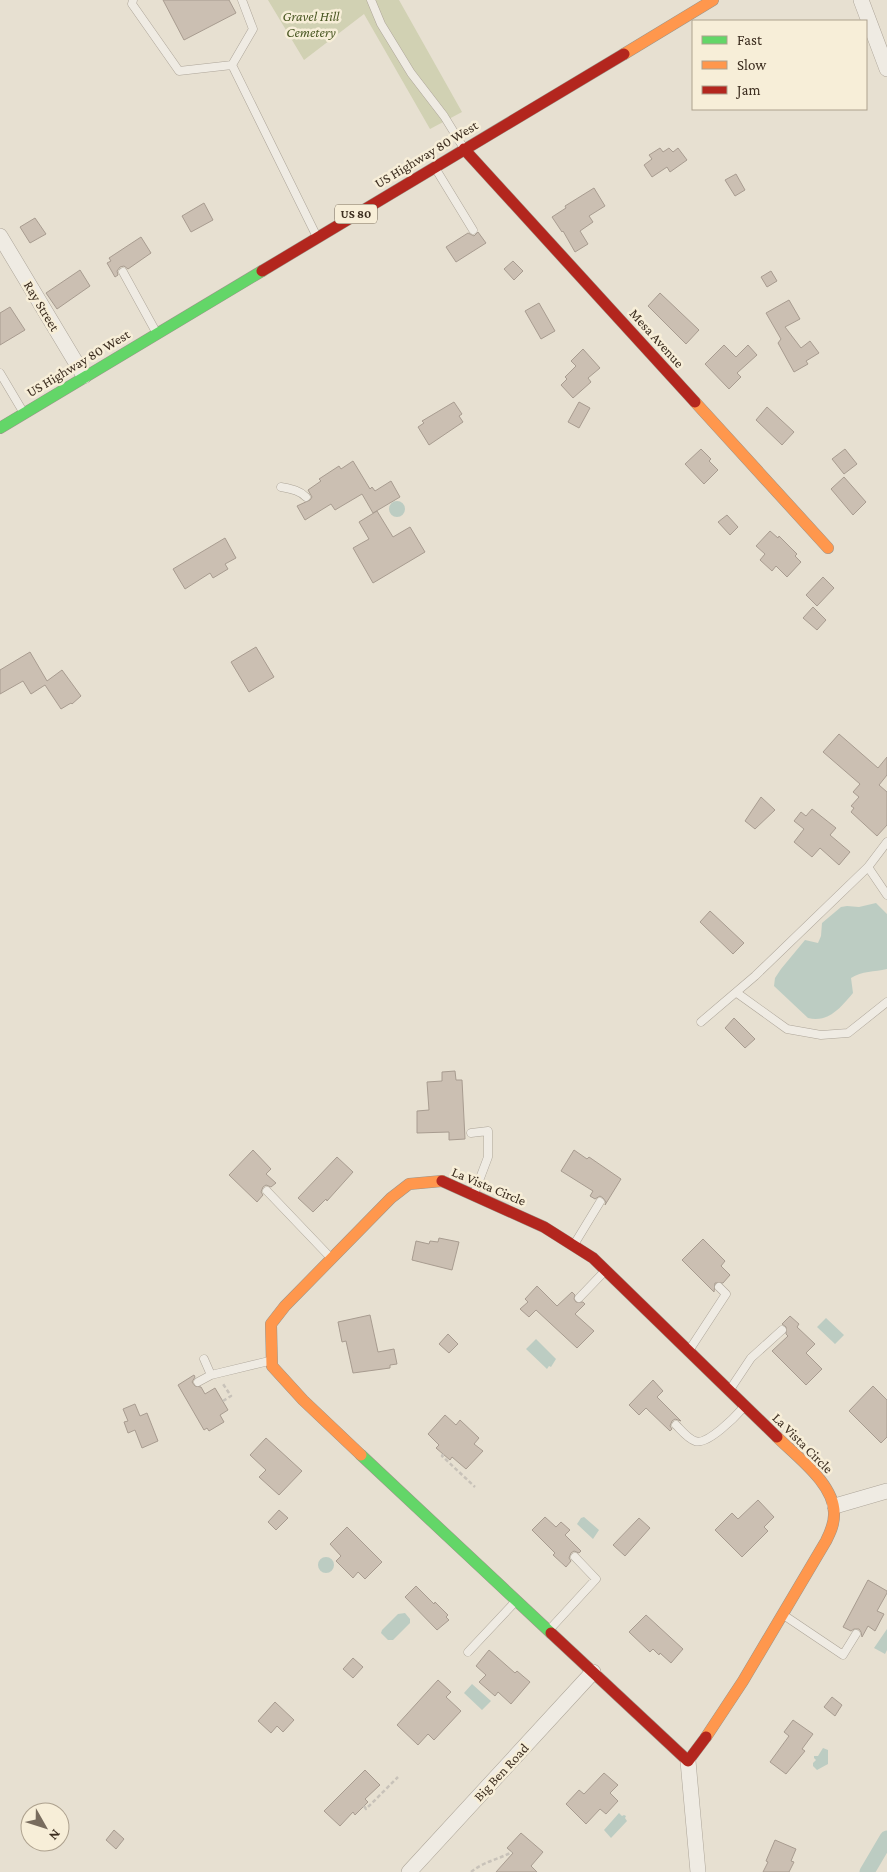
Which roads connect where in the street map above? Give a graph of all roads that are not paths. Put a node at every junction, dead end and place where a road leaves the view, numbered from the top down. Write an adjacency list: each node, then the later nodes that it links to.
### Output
1 (133, 0): 7 (lane)
2 (242, 0): 7 (lane)
3 (371, 0): 9 (lane)
4 (713, 0): 9 (street, US Highway 80 West / US 80)
5 (861, 0): 6 (street)
6 (882, 43): 8 (street)
7 (232, 65): 13 (lane)
8 (887, 69)
9 (464, 149): 10 (street, US Highway 80 West / US 80); 22 (street, Mesa Avenue)
10 (434, 167): 11 (lane); 13 (street, US Highway 80 West / US 80)
11 (472, 230)
12 (0, 236): 17 (street, Ray Street)
13 (317, 237): 15 (street, US Highway 80 West / US 80)
14 (123, 272): 15 (lane)
15 (156, 333): 17 (street, US Highway 80 West / US 80)
16 (0, 373): 18 (lane)
17 (84, 376): 18 (street, US Highway 80 West / US 80)
18 (24, 413): 19 (street, US Highway 80 West / US 80)
19 (0, 428)
20 (281, 488): 21 (lane)
21 (306, 498)
22 (828, 548)
23 (887, 842): 24 (lane)
24 (868, 867): 25 (lane); 26 (lane)
25 (887, 895)
26 (738, 993): 27 (lane); 28 (lane)
27 (887, 1002)
28 (702, 1022)
29 (471, 1133): 31 (lane)
30 (267, 1192): 34 (lane)
31 (473, 1195): 33 (street, La Vista Circle); 34 (street, La Vista Circle)
32 (600, 1202): 33 (lane)
33 (573, 1246): 35 (street, La Vista Circle)
34 (331, 1258): 41 (street, La Vista Circle)
35 (605, 1270): 37 (lane); 39 (street, La Vista Circle)
36 (719, 1287): 39 (lane)
37 (578, 1298)
38 (782, 1330): 44 (lane)
39 (688, 1351): 44 (street, La Vista Circle)
40 (204, 1358): 42 (lane)
41 (271, 1360): 42 (lane); 50 (street)
42 (214, 1375): 43 (lane)
43 (198, 1382)
44 (729, 1391): 45 (street, La Vista Circle)
45 (745, 1406): 46 (lane); 48 (street, La Vista Circle)
46 (676, 1425)
47 (887, 1491): 48 (street)
48 (835, 1506): 51 (street)
49 (575, 1558): 52 (lane)
50 (516, 1600): 52 (street); 54 (lane)
51 (782, 1614): 53 (lane); 56 (street)
52 (549, 1630): 55 (street)
53 (856, 1634)
54 (468, 1652)
55 (593, 1672): 56 (street); 57 (street, Big Ben Road)
56 (688, 1761): 58 (street)
57 (409, 1872)
58 (698, 1872)

